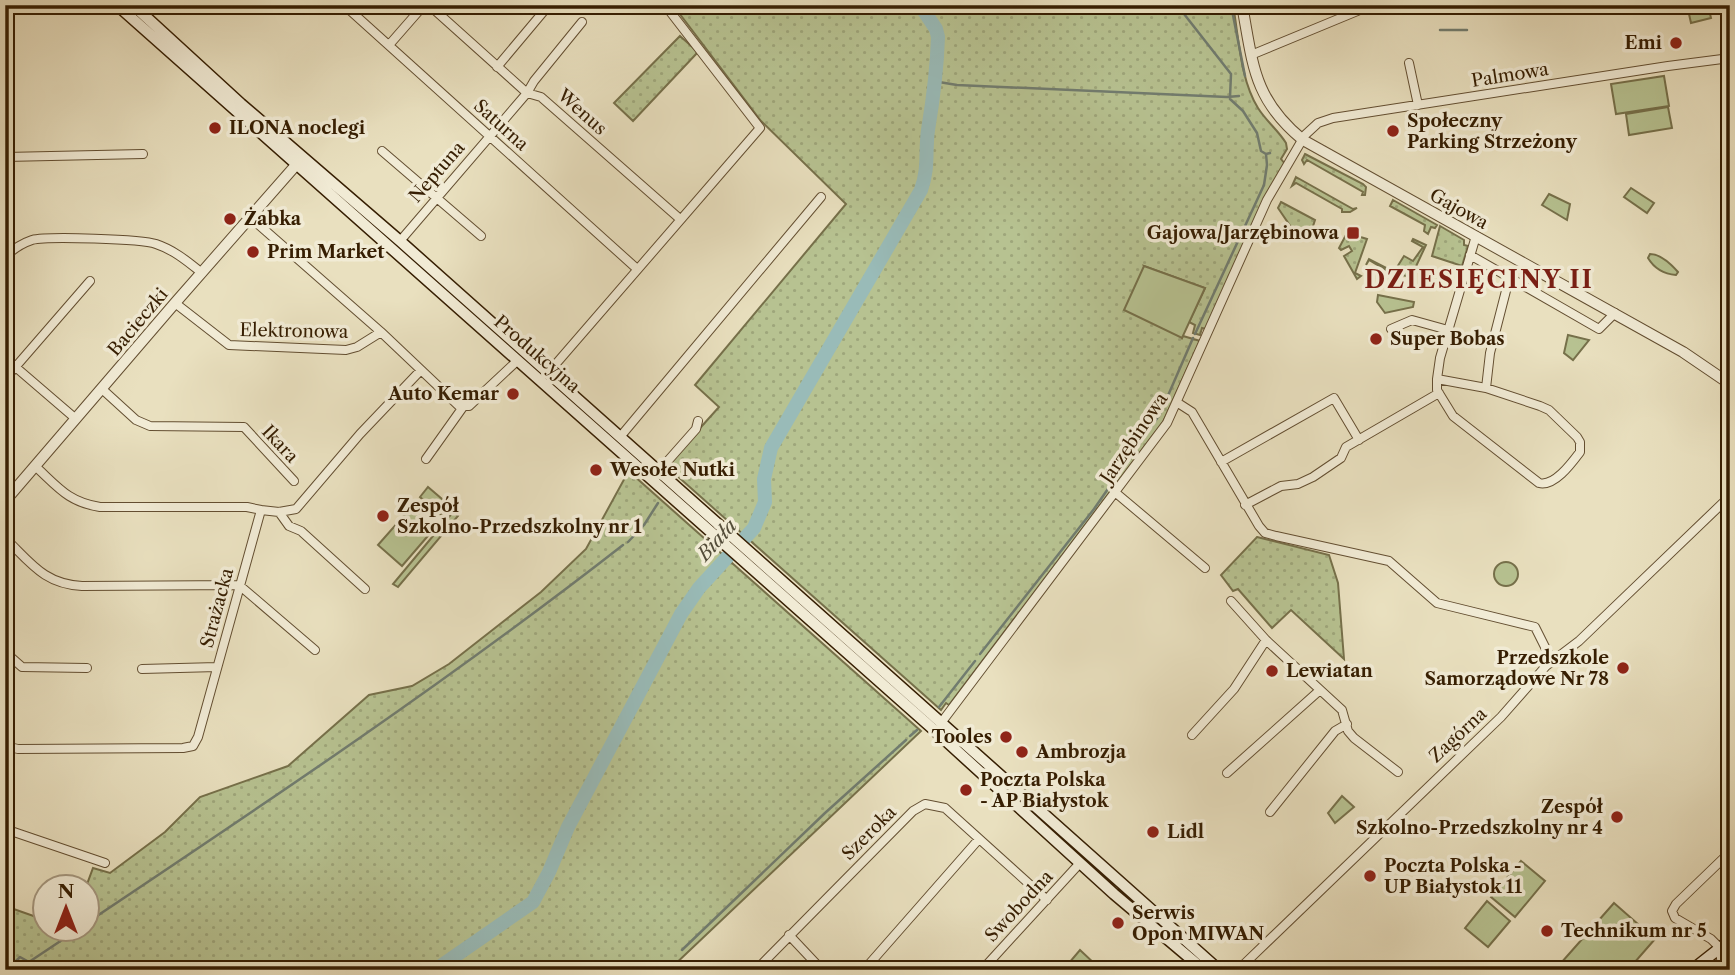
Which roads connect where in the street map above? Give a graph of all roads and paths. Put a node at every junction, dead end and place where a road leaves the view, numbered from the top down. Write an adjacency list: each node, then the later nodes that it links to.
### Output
1 (117, 5): 22 (main road, Produkcyjna)
2 (133, 5): 22 (main road, Produkcyjna)
3 (344, 5): 10 (street, Saturna)
4 (426, 5): 10 (street); 14 (street, Wenus)
5 (549, 5): 14 (street)
6 (665, 5): 26 (street)
7 (1242, 5): 11 (street, Gajowa)
8 (1371, 5): 11 (street)
9 (582, 22): 15 (street, Neptuna)
10 (389, 45): 17 (street, Saturna)
11 (1251, 55): 18 (street, Gajowa)
12 (1730, 58): 16 (street, Palmowa)
13 (1409, 63): 16 (street)
14 (497, 66): 15 (street, Wenus)
15 (527, 93): 17 (street, Neptuna); 26 (street, Wenus)
16 (1418, 105): 18 (street, Palmowa)
17 (490, 136): 24 (street, Neptuna); 32 (street, Saturna)
18 (1303, 140): 28 (street, Gajowa); 52 (street, Jarzębinowa)
19 (382, 151): 24 (street)
20 (143, 154): 21 (street)
21 (5, 157)
22 (300, 161): 25 (street, Bacieczki); 29 (main road, Produkcyjna)
23 (821, 197): 56 (street)
24 (435, 198): 27 (street); 29 (street, Neptuna)
25 (251, 218): 33 (street, Bacieczki); 40 (street)
26 (680, 219): 32 (street)
27 (481, 236)
28 (1476, 236): 30 (street); 37 (street, Gajowa)
29 (396, 246): 42 (main road, Produkcyjna); 45 (main road, Produkcyjna)
30 (1470, 256): 34 (street); 39 (street)
31 (5, 257): 33 (street)
32 (636, 268): 45 (street)
33 (202, 273): 36 (street, Bacieczki)
34 (1509, 279): 37 (street); 49 (street)
35 (90, 281): 43 (street)
36 (175, 303): 40 (street, Elektronowa); 50 (street, Bacieczki)
37 (1615, 313): 48 (street, Gajowa)
38 (1391, 329): 39 (street)
39 (1448, 330): 47 (street)
40 (381, 332): 44 (street)
41 (5, 358): 43 (street)
42 (518, 360): 53 (street); 70 (main road, Produkcyjna)
43 (17, 366): 46 (street); 54 (street)
44 (421, 370): 53 (street); 68 (street)
45 (548, 373): 56 (main road, Produkcyjna)
46 (5, 379)
47 (1437, 379): 49 (street); 51 (street)
48 (1730, 384)
49 (1486, 388): 51 (street)
50 (102, 389): 54 (street, Bacieczki); 62 (street, Ikara)
51 (1439, 393): 57 (street)
52 (1178, 403): 59 (street); 63 (street, Jarzębinowa)
53 (463, 407): 58 (street)
54 (76, 419): 60 (street, Bacieczki)
55 (698, 421): 61 (street)
56 (620, 437): 61 (main road, Produkcyjna)
57 (1359, 440): 59 (street); 66 (street)
58 (426, 460)
59 (1221, 462): 66 (street)
60 (35, 466): 65 (street, Bacieczki); 67 (street)
61 (658, 472): 70 (main road, Produkcyjna)
62 (294, 481)
63 (1116, 493): 71 (street); 84 (street, Jarzębinowa)
64 (1730, 496): 78 (street, Zagórna)
65 (5, 501)
66 (1245, 505): 78 (street)
67 (261, 510): 68 (street); 72 (street, Strażacka)
68 (279, 512): 73 (street)
69 (5, 538): 72 (street)
70 (730, 542): 84 (main road, Produkcyjna)
71 (1205, 568)
72 (239, 585): 76 (street); 79 (street, Strażacka)
73 (365, 589)
74 (1231, 601): 75 (street)
75 (1266, 640): 82 (street); 85 (street)
76 (315, 650)
77 (5, 652): 80 (street)
78 (1552, 661): 107 (street, Zagórna)
79 (217, 667): 81 (street); 86 (street, Strażacka)
80 (87, 668)
81 (142, 669)
82 (1320, 690): 83 (street); 88 (street)
83 (1346, 724): 87 (street); 89 (street)
84 (937, 726): 92 (main road); 95 (main road)
85 (1192, 735)
86 (5, 746)
87 (1398, 772)
88 (1227, 773)
89 (1270, 812)
90 (5, 828): 94 (street)
91 (979, 839): 96 (street, Szeroka); 97 (street, Szeroka); 103 (street)
92 (1087, 852): 95 (main road); 106 (main road)
93 (1730, 852): 99 (street)
94 (105, 863)
95 (1080, 863): 96 (street, Swobodna); 105 (main road)
96 (1047, 900): 104 (street, Swobodna)
97 (789, 935): 101 (street, Szeroka); 102 (street)
98 (1730, 940): 99 (main road)
99 (1719, 947): 100 (street); 108 (main road)
100 (1723, 964)
101 (756, 970)
102 (822, 970)
103 (864, 970)
104 (982, 970)
105 (1204, 970)
106 (1219, 970)
107 (1238, 970)
108 (1692, 970)

